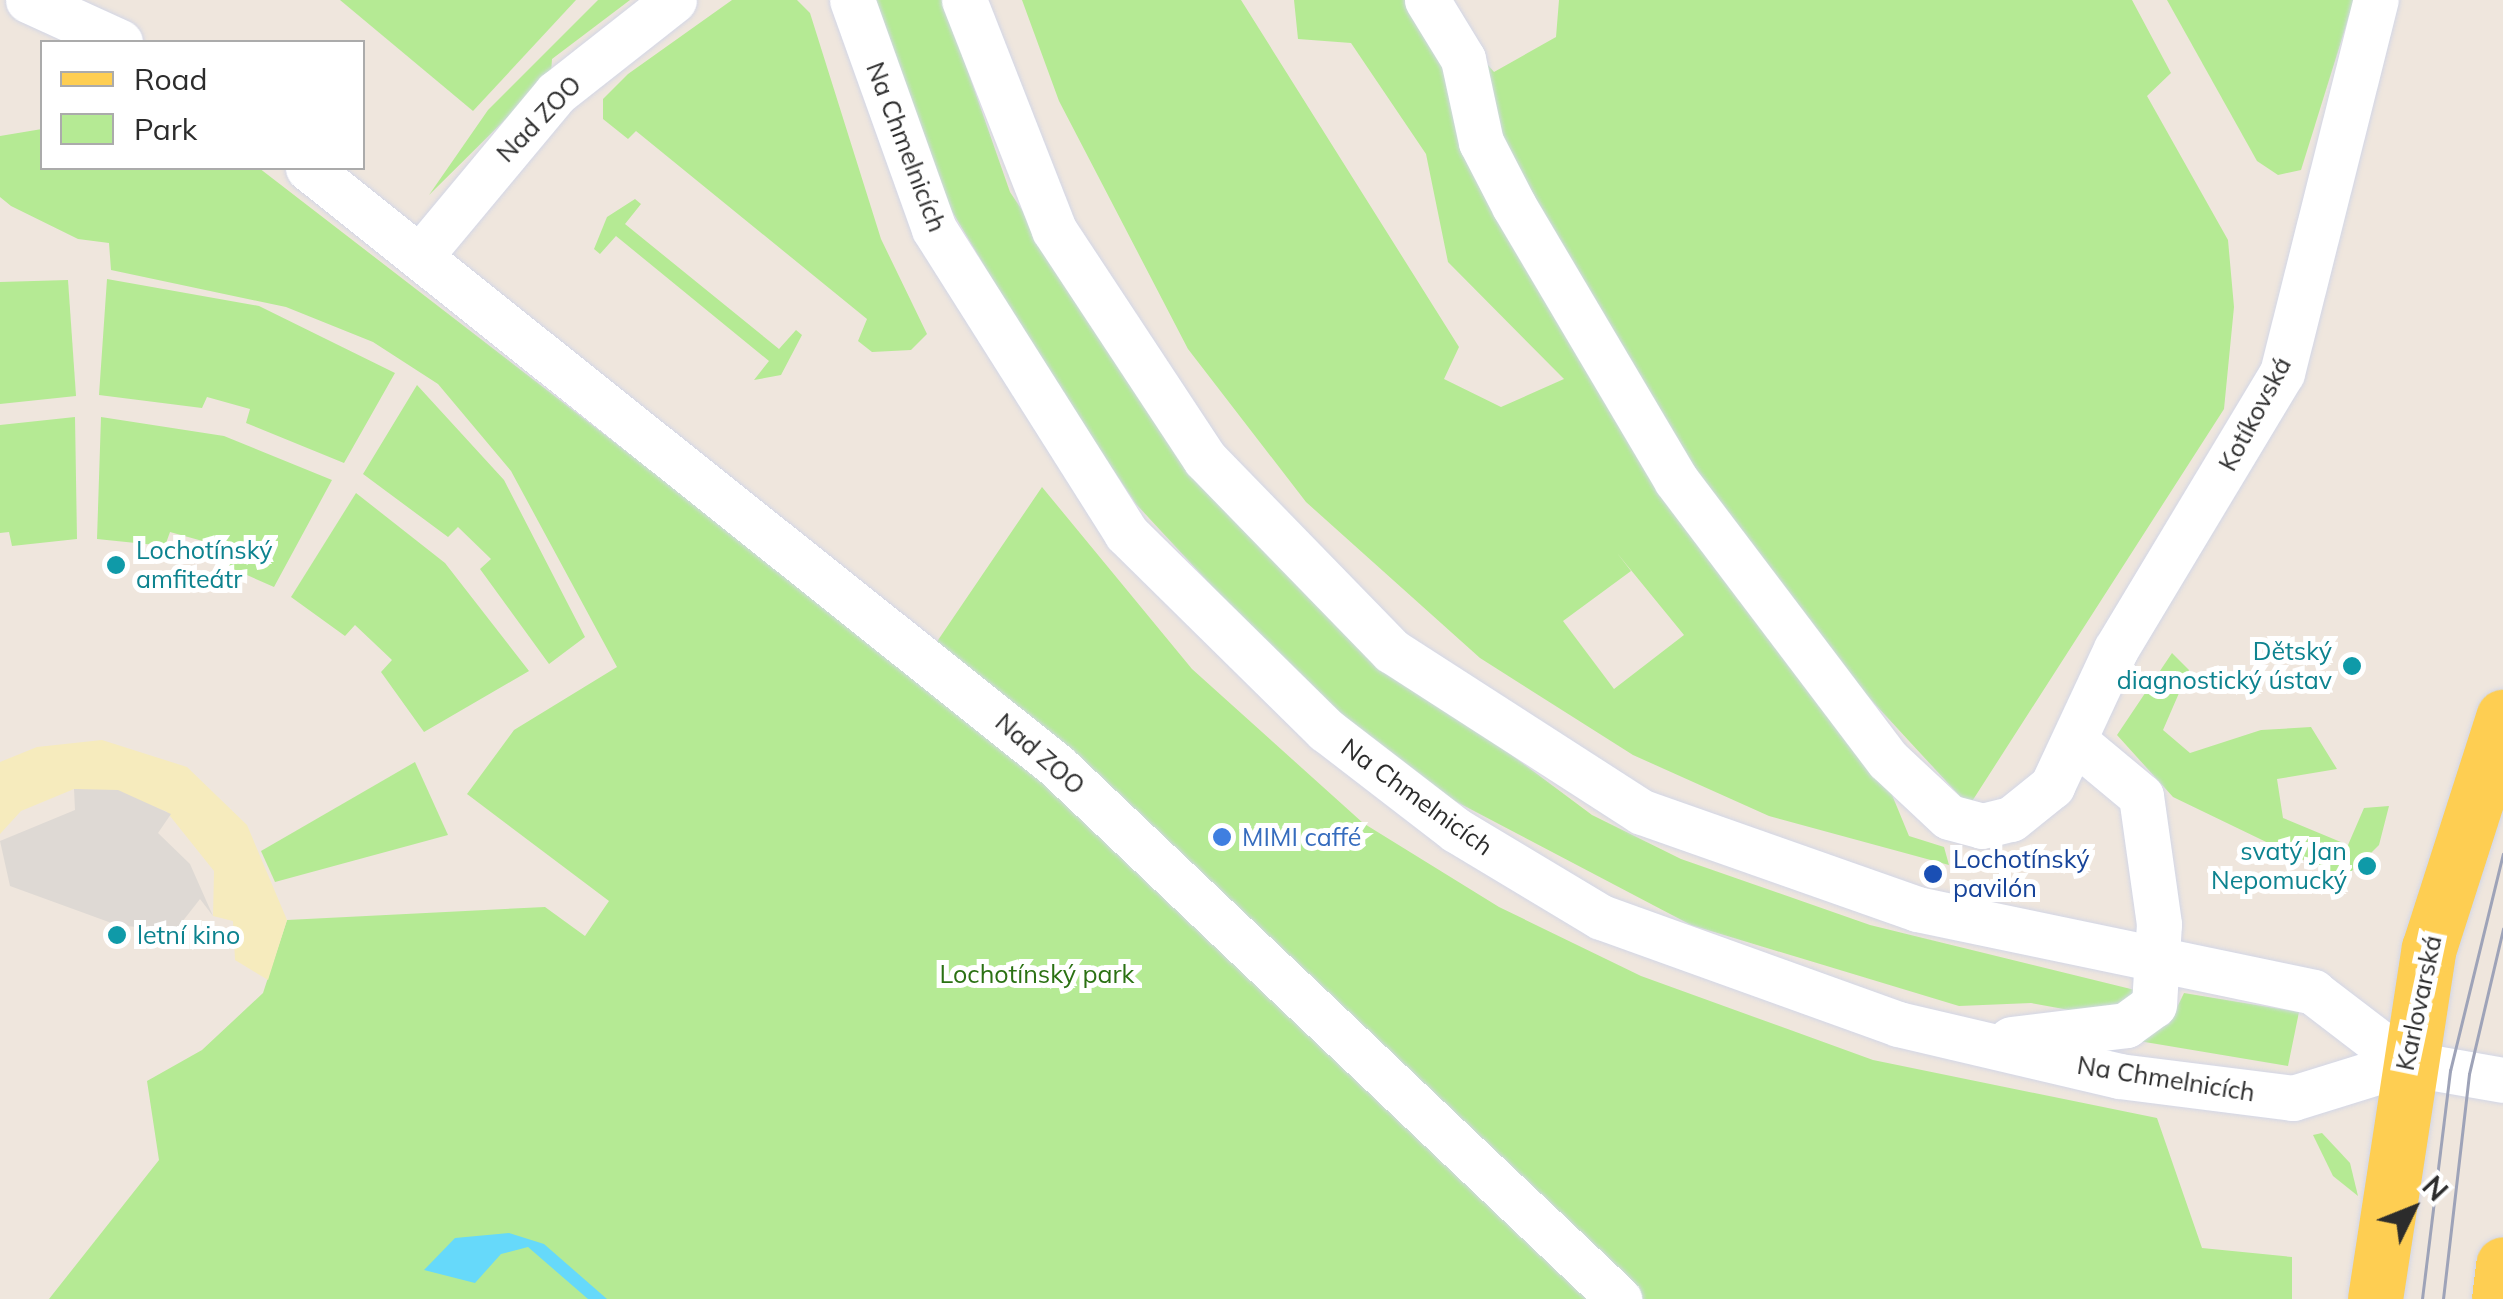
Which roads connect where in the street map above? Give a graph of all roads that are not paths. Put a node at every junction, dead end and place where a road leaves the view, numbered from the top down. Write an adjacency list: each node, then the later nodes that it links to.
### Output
1 (28, 0): 7 (street)
2 (674, 0): 9 (street, Nad ZOO)
3 (852, 0): 13 (street, Na Chmelnicích)
4 (964, 0): 12 (street, Na Chmelnicích)
5 (1427, 0): 11 (street, Kotíkovská)
6 (2376, 0): 11 (street, Kotíkovská)
7 (116, 40)
8 (311, 170): 9 (street, Nad ZOO)
9 (421, 255): 17 (street, Nad ZOO)
10 (2503, 716): 14 (main road, Karlovarská)
11 (2075, 741): 12 (street)
12 (2157, 955): 13 (street); 14 (street, Na Chmelnicích)
13 (1975, 1042): 14 (street, Na Chmelnicích)
14 (2406, 1063): 15 (street, Na Chmelnicích); 18 (main road, Karlovarská)
15 (2503, 1080)
16 (2503, 1264): 19 (main road)
17 (1620, 1299)
18 (2375, 1299)
19 (2500, 1299)

